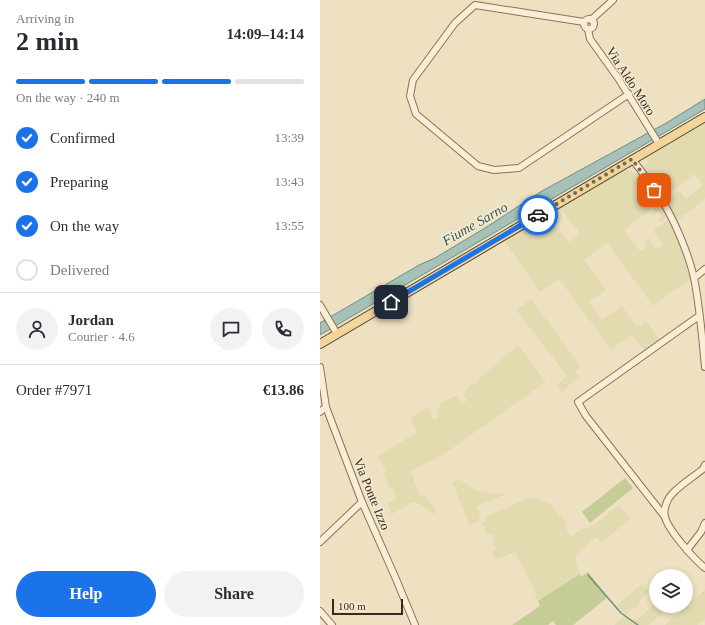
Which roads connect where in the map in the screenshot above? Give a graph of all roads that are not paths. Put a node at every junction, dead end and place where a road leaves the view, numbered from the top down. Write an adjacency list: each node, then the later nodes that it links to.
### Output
1 (613, 0): 3 (street)
2 (474, 2): 4 (street); 6 (street)
3 (591, 20): 4 (street); 5 (street)
4 (584, 22): 5 (street)
5 (588, 29): 6 (street, Via Aldo Moro)
6 (629, 94): 8 (street, Via Aldo Moro)
7 (705, 117): 8 (main road)
8 (658, 143): 9 (main road)
9 (632, 159): 11 (street); 14 (main road)
10 (705, 269): 11 (street)
11 (694, 278): 13 (street)
12 (320, 305): 14 (street)
13 (699, 316): 17 (street); 22 (street)
14 (337, 334): 15 (main road)
15 (320, 344)
16 (320, 367): 18 (street, Via Ponte Izzo)
17 (705, 367)
18 (326, 407): 19 (street); 21 (street, Via Ponte Izzo)
19 (320, 412)
20 (705, 465): 22 (street)
21 (362, 502): 24 (street); 28 (street, Via Ponte Izzo)
22 (665, 517): 25 (street)
23 (705, 523): 25 (street)
24 (320, 542)
25 (687, 550): 26 (street)
26 (705, 568)
27 (320, 611): 29 (street)
28 (413, 624)
29 (332, 625)

